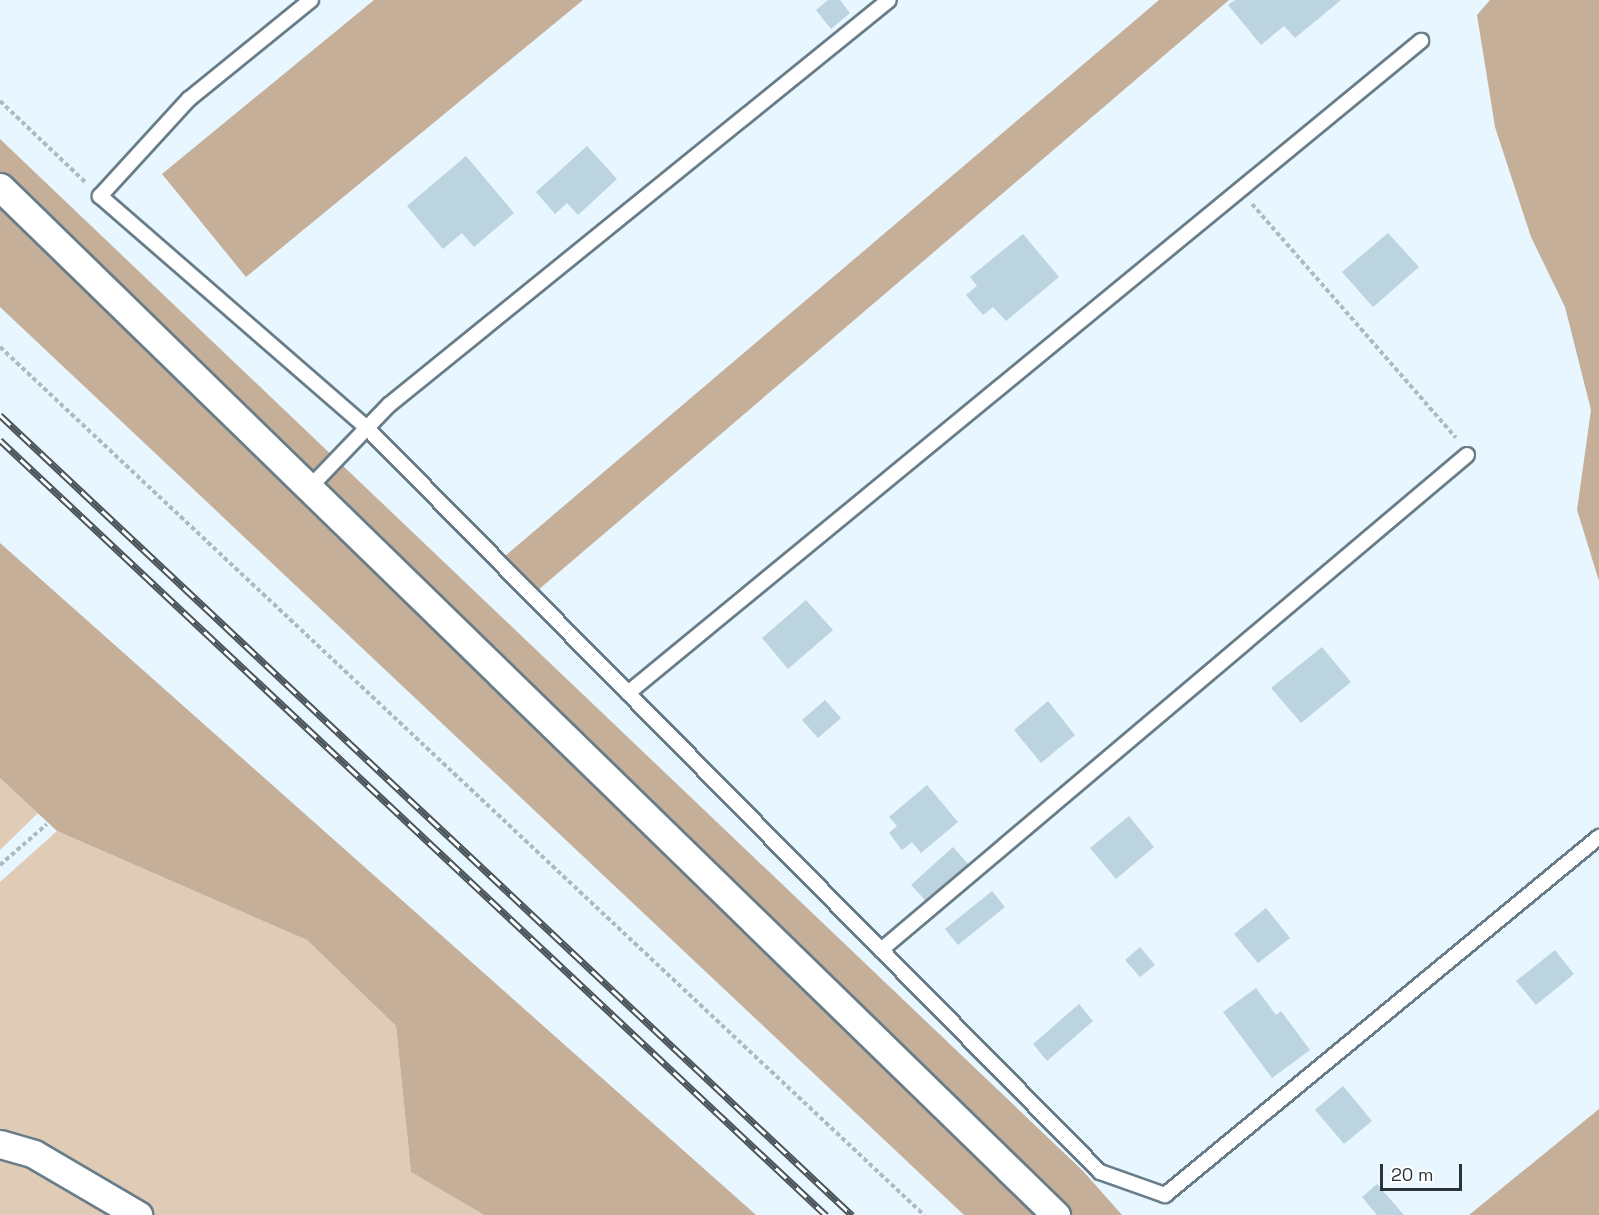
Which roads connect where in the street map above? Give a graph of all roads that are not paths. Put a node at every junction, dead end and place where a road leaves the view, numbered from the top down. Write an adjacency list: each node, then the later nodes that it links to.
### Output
1 (311, 0): 5 (lane)
2 (889, 0): 5 (lane)
3 (1421, 40): 8 (lane)
4 (0, 187): 7 (street)
5 (367, 428): 7 (lane); 8 (lane)
6 (1467, 454): 10 (lane)
7 (309, 488): 13 (street)
8 (628, 693): 10 (lane)
9 (1599, 837): 10 (lane)
10 (881, 950)
11 (0, 1144): 12 (street)
12 (138, 1215)
13 (1056, 1215)

